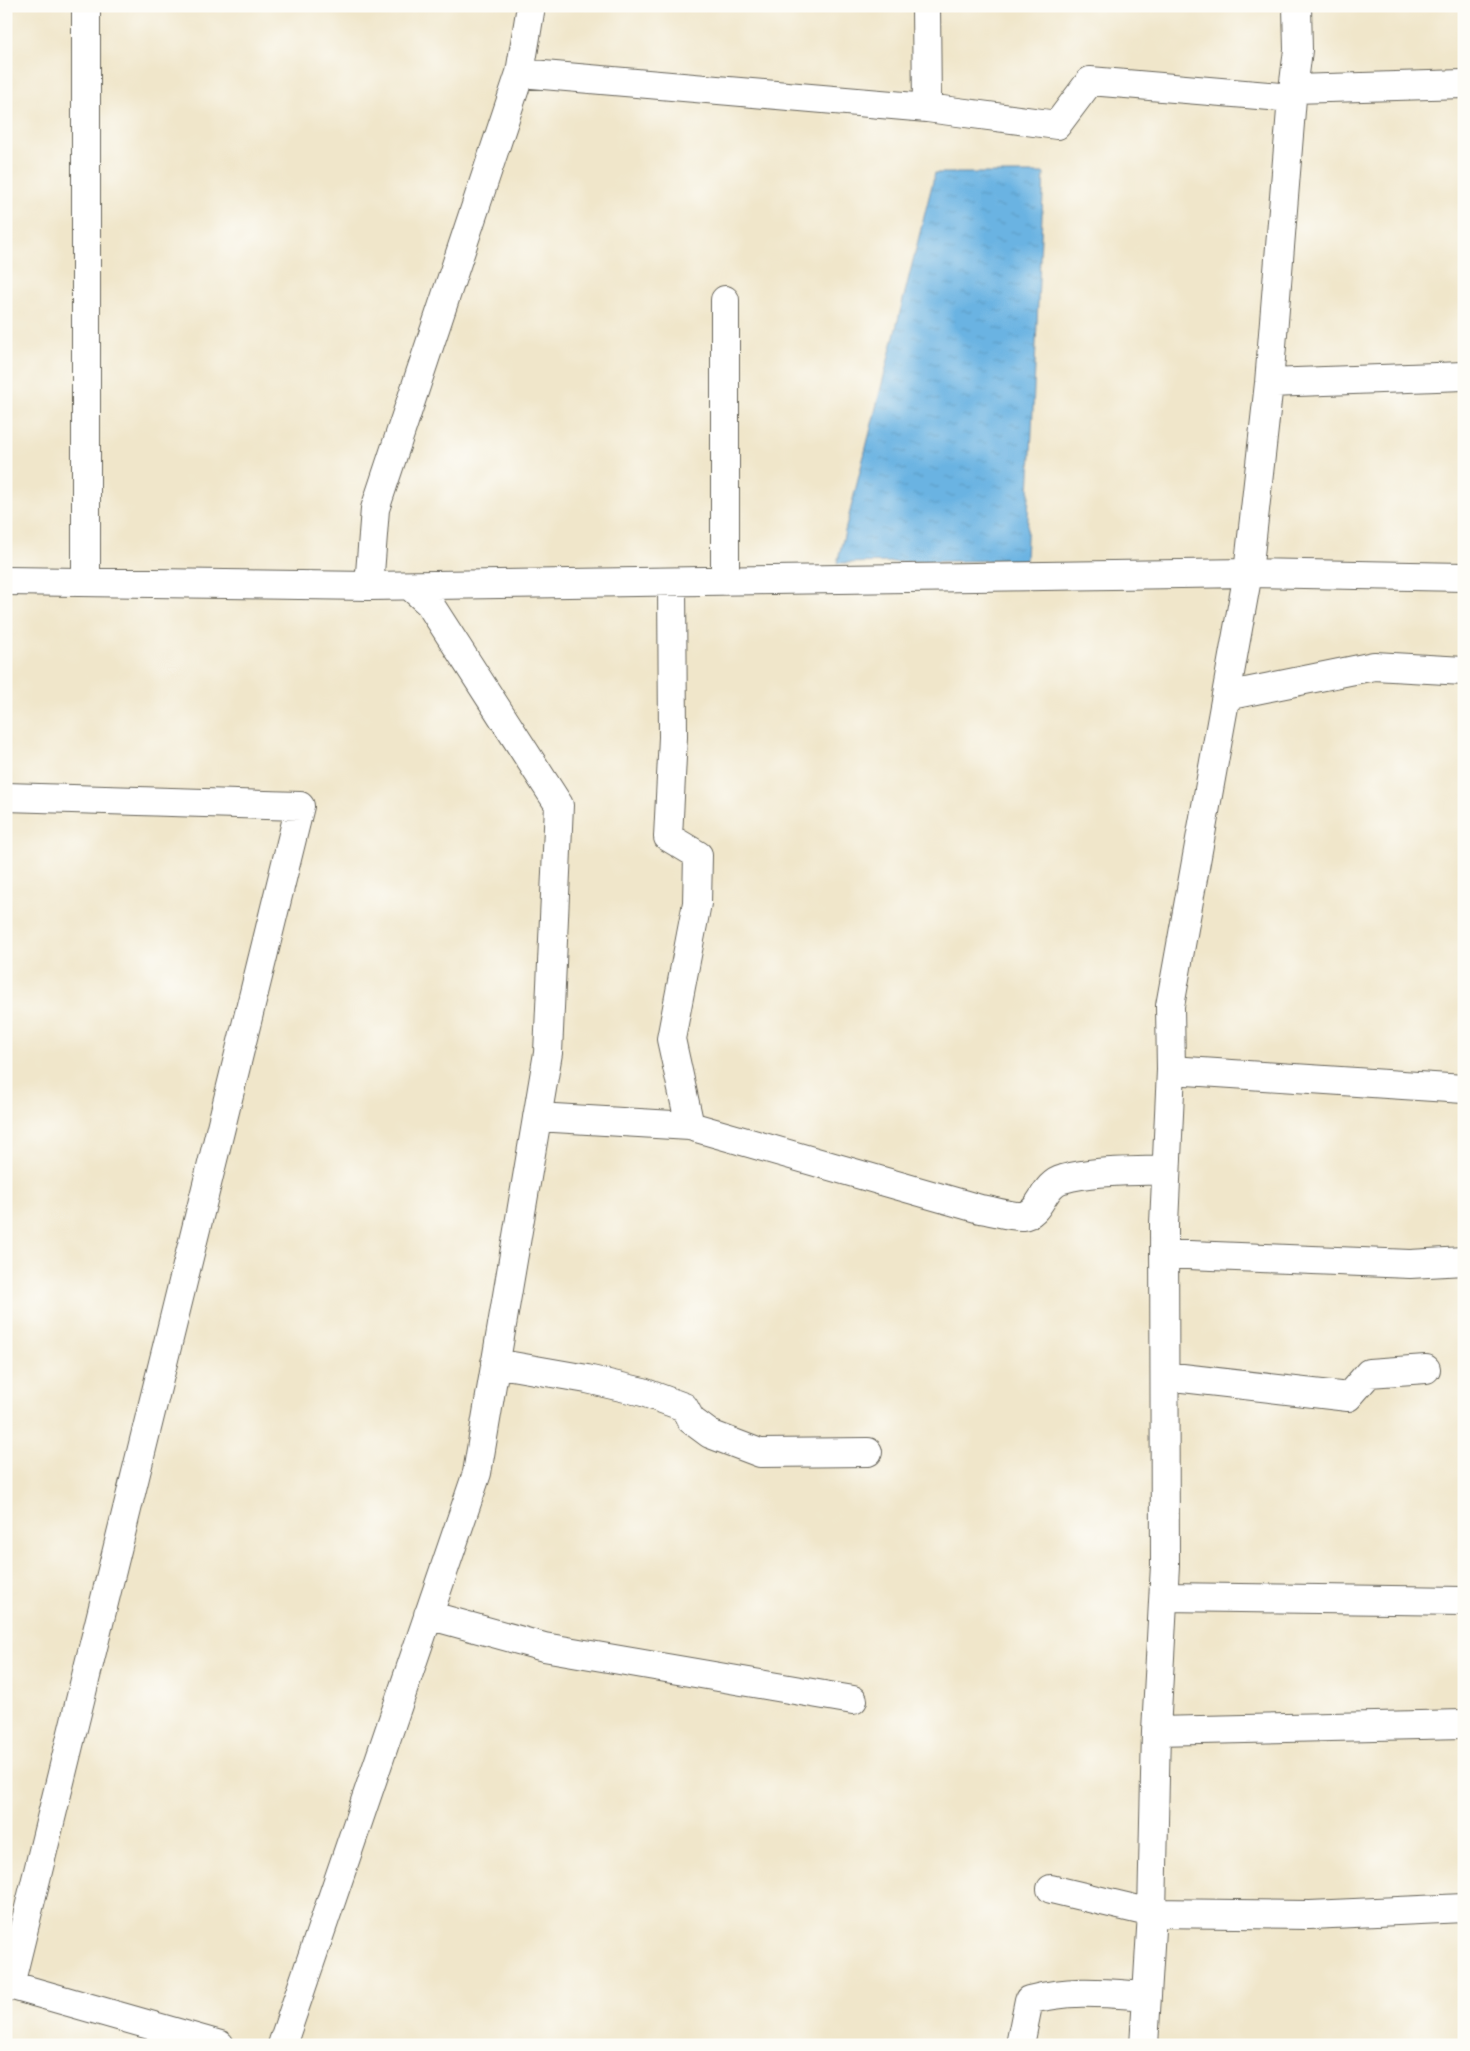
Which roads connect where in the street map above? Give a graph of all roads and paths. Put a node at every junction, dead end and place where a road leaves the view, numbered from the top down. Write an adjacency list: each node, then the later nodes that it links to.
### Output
1 (86, 6): 16 (street)
2 (531, 6): 5 (street)
3 (926, 6): 8 (street)
4 (1297, 6): 7 (street)
5 (520, 73): 8 (street); 18 (street)
6 (1464, 84): 7 (street)
7 (1293, 94): 8 (street); 11 (street)
8 (927, 108)
9 (725, 300): 15 (street)
10 (1464, 376): 11 (street)
11 (1269, 383): 12 (street)
12 (1248, 573): 13 (street); 15 (street); 21 (street)
13 (1464, 577)
14 (6, 581): 16 (street)
15 (724, 581): 17 (street)
16 (86, 582): 18 (street)
17 (672, 582): 19 (street); 26 (street)
18 (369, 586): 19 (street)
19 (410, 586): 25 (street)
20 (1464, 671): 21 (street)
21 (1226, 696): 23 (street)
22 (6, 797): 43 (street)
23 (1171, 1070): 24 (street); 27 (street)
24 (1464, 1089)
25 (537, 1117): 26 (street); 30 (street)
26 (690, 1126): 27 (street)
27 (1166, 1170): 28 (street)
28 (1164, 1254): 29 (street); 32 (street)
29 (1464, 1261)
30 (495, 1364): 33 (street); 36 (street)
31 (1426, 1369): 32 (street)
32 (1164, 1376): 34 (street)
33 (868, 1452)
34 (1164, 1597): 35 (street); 39 (street)
35 (1464, 1601)
36 (428, 1615): 37 (street); 46 (street)
37 (853, 1700)
38 (1464, 1724): 39 (street)
39 (1156, 1731): 42 (street)
40 (1051, 1890): 42 (street)
41 (1464, 1908): 42 (street)
42 (1152, 1913): 44 (street)
43 (8, 1984): 45 (street)
44 (1147, 1996): 47 (street); 48 (street)
45 (220, 2045)
46 (282, 2045)
47 (1020, 2045)
48 (1144, 2045)

